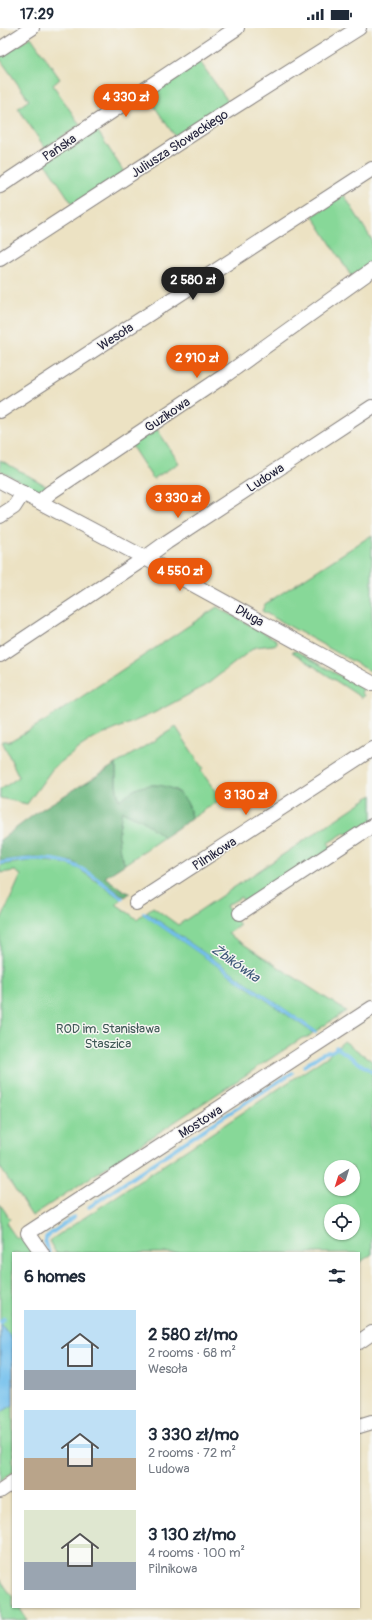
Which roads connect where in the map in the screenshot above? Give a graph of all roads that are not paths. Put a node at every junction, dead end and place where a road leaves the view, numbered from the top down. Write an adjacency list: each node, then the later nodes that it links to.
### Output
1 (32, 28): 4 (street)
2 (237, 28): 6 (street, Pańska)
3 (359, 28): 7 (street, Juliusza Słowackiego)
4 (0, 49)
5 (372, 169): 10 (street, Wesoła)
6 (0, 186)
7 (0, 259)
8 (372, 270): 13 (street, Guzikowa)
9 (372, 407): 15 (street, Ludowa)
10 (0, 411)
11 (0, 481): 12 (street, Długa)
12 (23, 493): 13 (street, Długa); 14 (street)
13 (42, 503): 15 (street, Długa)
14 (0, 516)
15 (145, 558): 16 (street, Ludowa); 17 (street, Długa)
16 (0, 655)
17 (372, 683)
18 (372, 749): 20 (street, Pilnikowa)
19 (372, 826): 21 (street)
20 (136, 903)
21 (240, 913)
22 (372, 1008): 23 (street, Mostowa)
23 (41, 1252)
24 (372, 1333): 25 (street)
25 (360, 1341)
26 (372, 1422): 27 (street)
27 (360, 1426)
28 (12, 1483): 29 (street)
29 (0, 1491)

